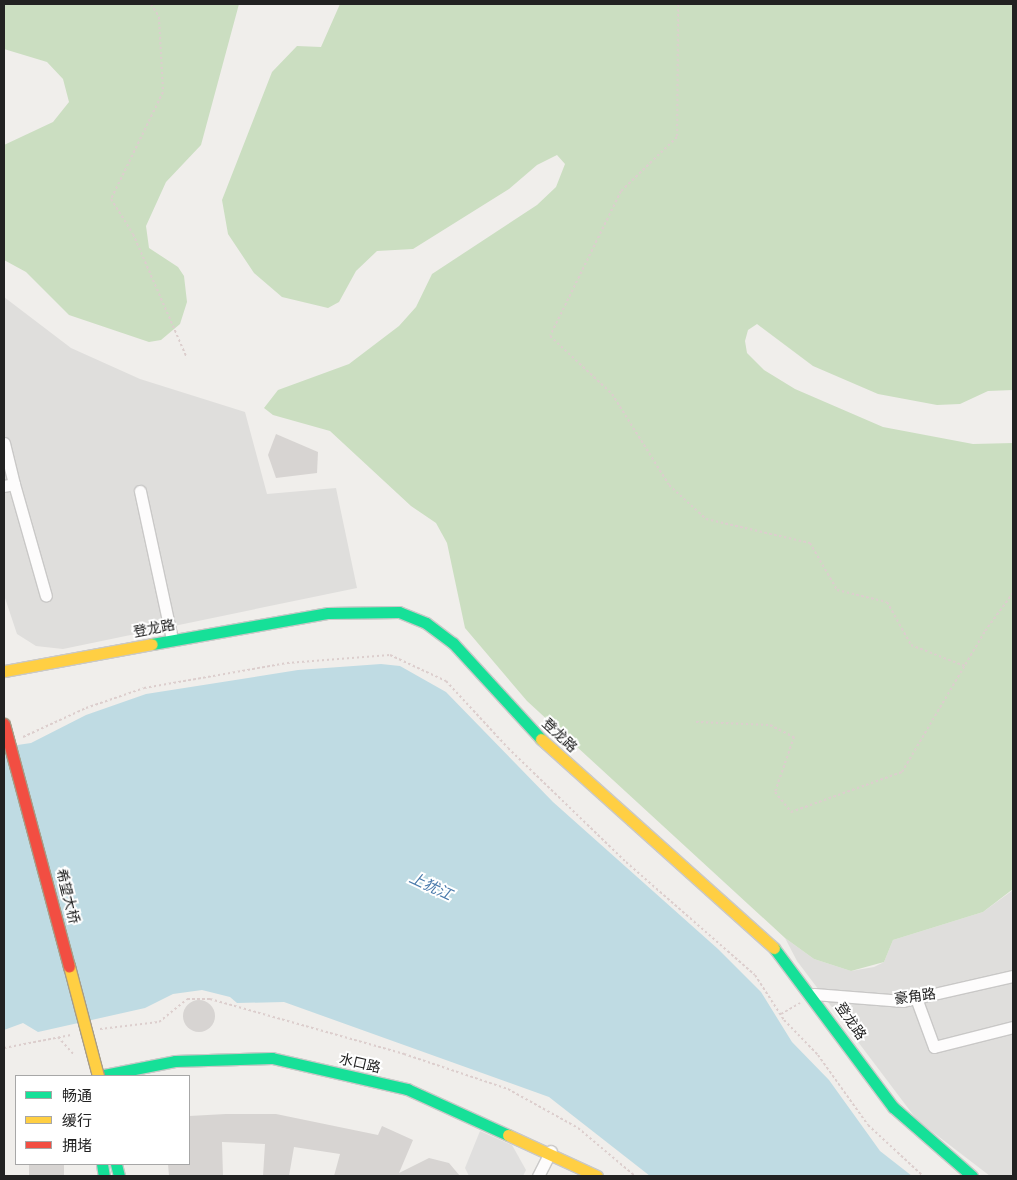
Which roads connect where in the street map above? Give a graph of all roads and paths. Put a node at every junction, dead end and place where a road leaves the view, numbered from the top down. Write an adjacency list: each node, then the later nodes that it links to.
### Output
1 (151, 4): 3 (path)
2 (678, 4): 10 (path)
3 (187, 358)
4 (4, 443): 5 (street)
5 (9, 485): 8 (street)
6 (140, 491): 9 (street)
7 (1013, 593): 10 (path)
8 (46, 596)
9 (172, 639): 11 (street, 登龙路); 17 (street, 登龙路)
10 (965, 666): 12 (path)
11 (4, 671)
12 (696, 722)
13 (4, 724): 24 (street, 希望大桥, bridge)
14 (18, 739): 19 (path)
15 (4, 764): 23 (street, 希望大桥)
16 (1013, 976): 18 (street, 豪角路)
17 (811, 997): 18 (street, 豪角路); 19 (path); 30 (street, 登龙路)
18 (916, 998): 20 (street)
19 (781, 1014): 29 (path)
20 (1013, 1026)
21 (58, 1037): 22 (path)
22 (74, 1055)
23 (87, 1075)
24 (98, 1075)
25 (103, 1075): 26 (street, 水口路)
26 (551, 1151): 27 (street); 28 (street, 水口路)
27 (538, 1176)
28 (597, 1176)
29 (923, 1176)
30 (972, 1176)

